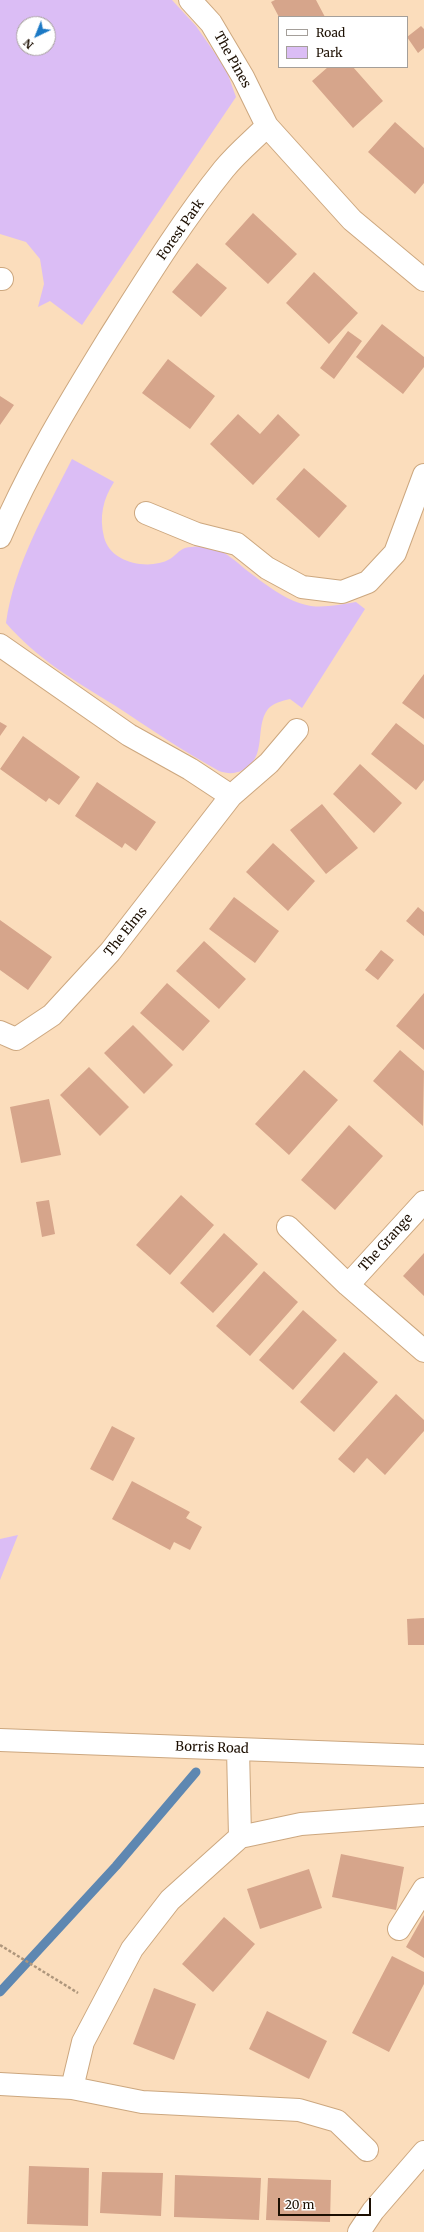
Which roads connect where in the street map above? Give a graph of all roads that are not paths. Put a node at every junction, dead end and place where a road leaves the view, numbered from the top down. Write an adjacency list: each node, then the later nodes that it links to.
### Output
1 (190, 0): 2 (street, The Pines)
2 (267, 126): 3 (street); 6 (street, Forest Park)
3 (424, 280)
4 (424, 475): 5 (street)
5 (146, 513)
6 (0, 537)
7 (0, 645): 9 (street)
8 (297, 730): 9 (street, The Elms)
9 (232, 796): 10 (street, The Elms)
10 (0, 1032)
11 (424, 1202): 13 (street, The Grange)
12 (288, 1227): 13 (street)
13 (348, 1285): 14 (street)
14 (424, 1351)
15 (0, 1740): 16 (street, Borris Road)
16 (238, 1749): 17 (street, Borris Road); 19 (street)
17 (424, 1756)
18 (424, 1815): 19 (street)
19 (240, 1837): 23 (street)
20 (424, 1889): 21 (street)
21 (399, 1929)
22 (0, 2084): 23 (street)
23 (72, 2088): 24 (street)
24 (367, 2150)
25 (424, 2152): 26 (street)
26 (360, 2232)

